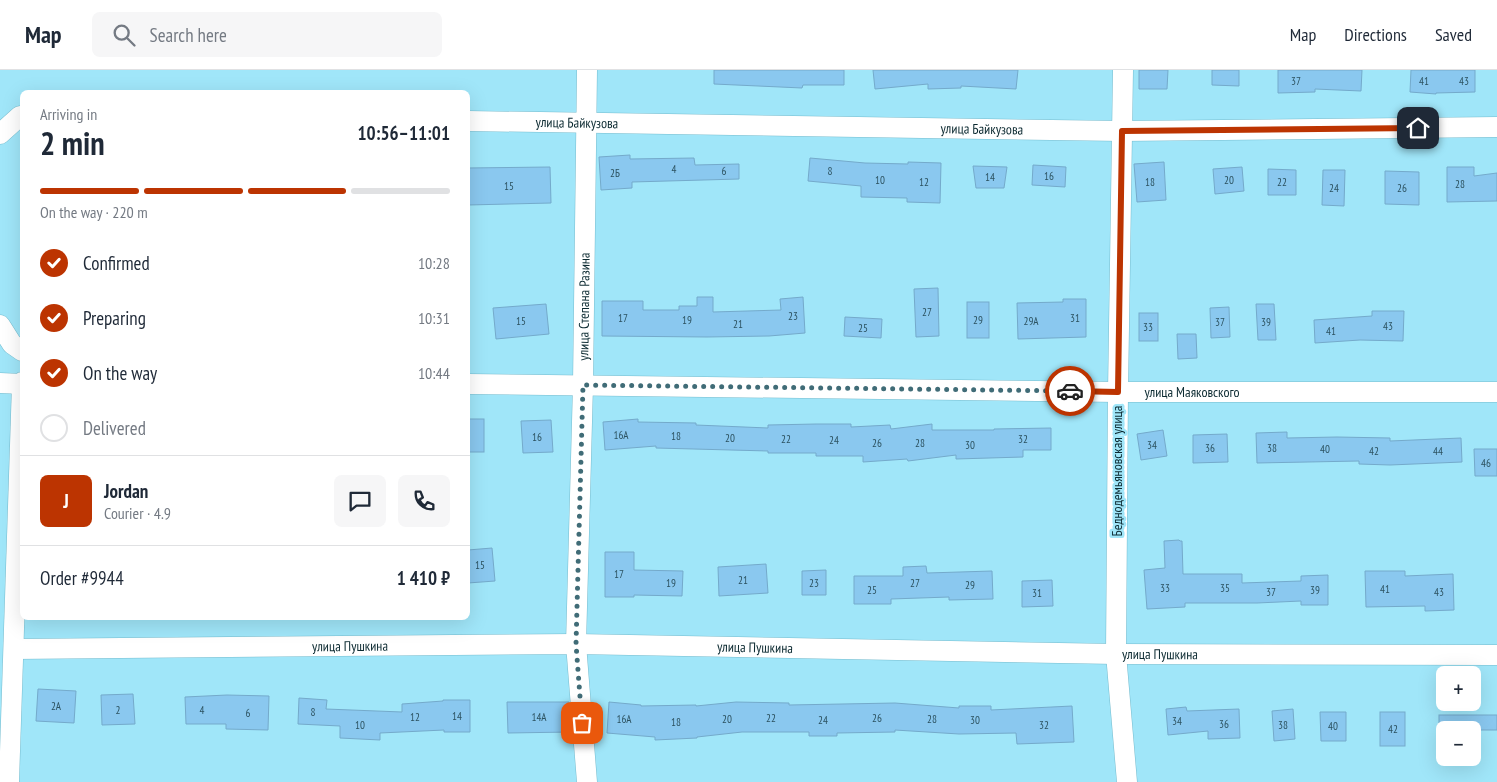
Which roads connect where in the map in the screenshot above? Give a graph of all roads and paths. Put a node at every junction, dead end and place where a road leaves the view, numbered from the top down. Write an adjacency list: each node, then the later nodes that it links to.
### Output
1 (587, 70): 5 (street, улица Степана Разина)
2 (1123, 70): 7 (street, Беднодемьяновская улица)
3 (20, 116): 8 (street)
4 (470, 121): 5 (street, улица Байкузова)
5 (587, 122): 7 (street, улица Байкузова); 14 (street, улица Степана Разина)
6 (1497, 127): 7 (street, улица Байкузова)
7 (1122, 131): 15 (street, Беднодемьяновская улица)
8 (0, 134)
9 (0, 325): 10 (street)
10 (20, 350)
11 (0, 383): 12 (street)
12 (20, 383)
13 (470, 384): 14 (street, улица Маяковского)
14 (583, 385): 15 (street, улица Маяковского); 19 (street, улица Степана Разина)
15 (1118, 392): 16 (street, улица Маяковского); 21 (street, Беднодемьяновская улица)
16 (1497, 392)
17 (20, 407): 18 (street)
18 (8, 549): 20 (street)
19 (576, 644): 20 (street, улица Пушкина); 21 (street, улица Пушкина); 24 (street, улица Степана Разина)
20 (14, 649): 23 (street)
21 (1116, 654): 22 (street, улица Пушкина); 25 (street, Беднодемьяновская улица)
22 (1497, 655)
23 (9, 782)
24 (587, 782)
25 (1127, 782)

